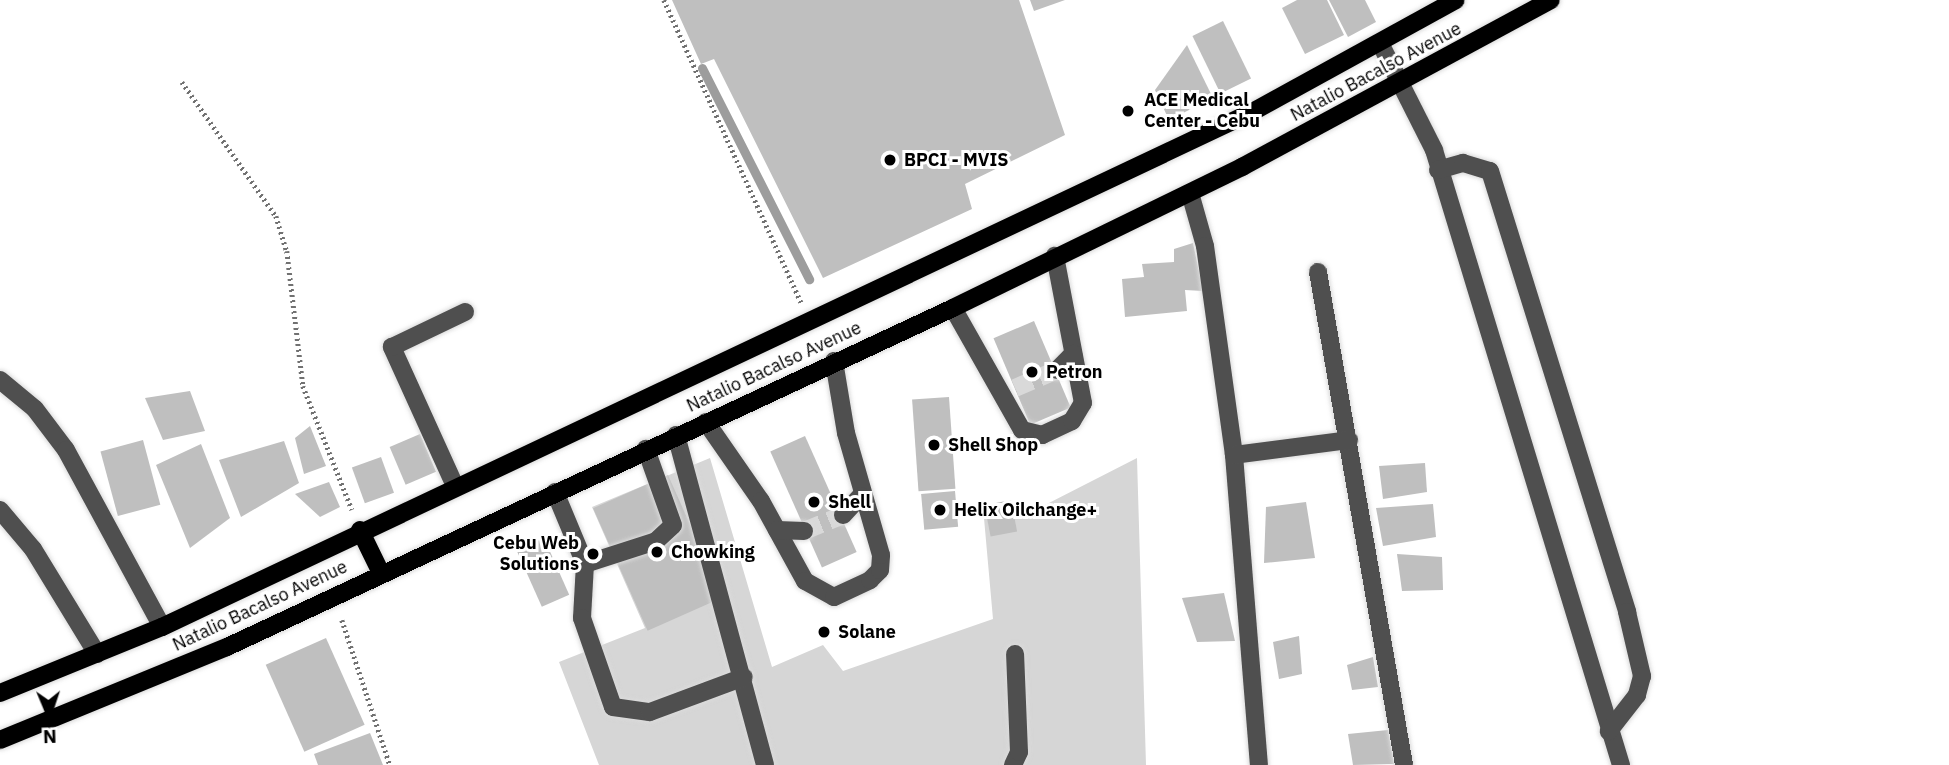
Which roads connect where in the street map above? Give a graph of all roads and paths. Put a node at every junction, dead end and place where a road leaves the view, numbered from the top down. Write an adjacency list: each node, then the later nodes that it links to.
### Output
1 (664, 0): 13 (path)
2 (1455, 0): 4 (main road, Natalio Bacalso Avenue)
3 (1551, 0): 6 (main road, Natalio Bacalso Avenue)
4 (1380, 43): 6 (street); 13 (main road, Natalio Bacalso Avenue)
5 (182, 82): 30 (path)
6 (1401, 83): 7 (street); 8 (main road, Natalio Bacalso Avenue)
7 (1438, 170): 41 (street); 41 (street)
8 (1190, 193): 9 (main road, Natalio Bacalso Avenue); 24 (street)
9 (1055, 256): 11 (main road, Natalio Bacalso Avenue); 14 (street)
10 (1318, 272): 22 (street)
11 (953, 308): 15 (main road, Natalio Bacalso Avenue); 18 (street)
12 (465, 312): 25 (street)
13 (809, 318): 25 (main road, Natalio Bacalso Avenue)
14 (1073, 354): 16 (street); 18 (street)
15 (834, 361): 20 (main road, Natalio Bacalso Avenue); 27 (street)
16 (1057, 370)
17 (0, 380): 36 (street)
18 (996, 385): 19 (street)
19 (1015, 388)
20 (706, 422): 21 (main road, Natalio Bacalso Avenue); 31 (street)
21 (676, 435): 23 (main road, Natalio Bacalso Avenue); 39 (street)
22 (1349, 440): 24 (street); 47 (street)
23 (646, 449): 26 (main road, Natalio Bacalso Avenue); 33 (street)
24 (1234, 455): 46 (street)
25 (455, 486): 30 (main road, Natalio Bacalso Avenue)
26 (555, 492): 33 (street); 34 (main road, Natalio Bacalso Avenue)
27 (862, 496): 29 (street); 31 (street)
28 (0, 510): 37 (street)
29 (844, 515)
30 (360, 530): 34 (main road); 36 (main road, Natalio Bacalso Avenue)
31 (777, 530): 32 (street)
32 (804, 531)
33 (585, 564): 39 (street)
34 (381, 572): 35 (main road, Natalio Bacalso Avenue)
35 (335, 595): 42 (main road, Natalio Bacalso Avenue); 43 (path)
36 (162, 627): 37 (main road, Natalio Bacalso Avenue)
37 (97, 654): 40 (main road, Natalio Bacalso Avenue)
38 (1015, 654): 45 (street)
39 (744, 677): 44 (street)
40 (0, 693)
41 (1609, 732): 48 (street)
42 (0, 740)
43 (390, 765)
44 (765, 765)
45 (1013, 765)
46 (1259, 765)
47 (1404, 765)
48 (1621, 765)

